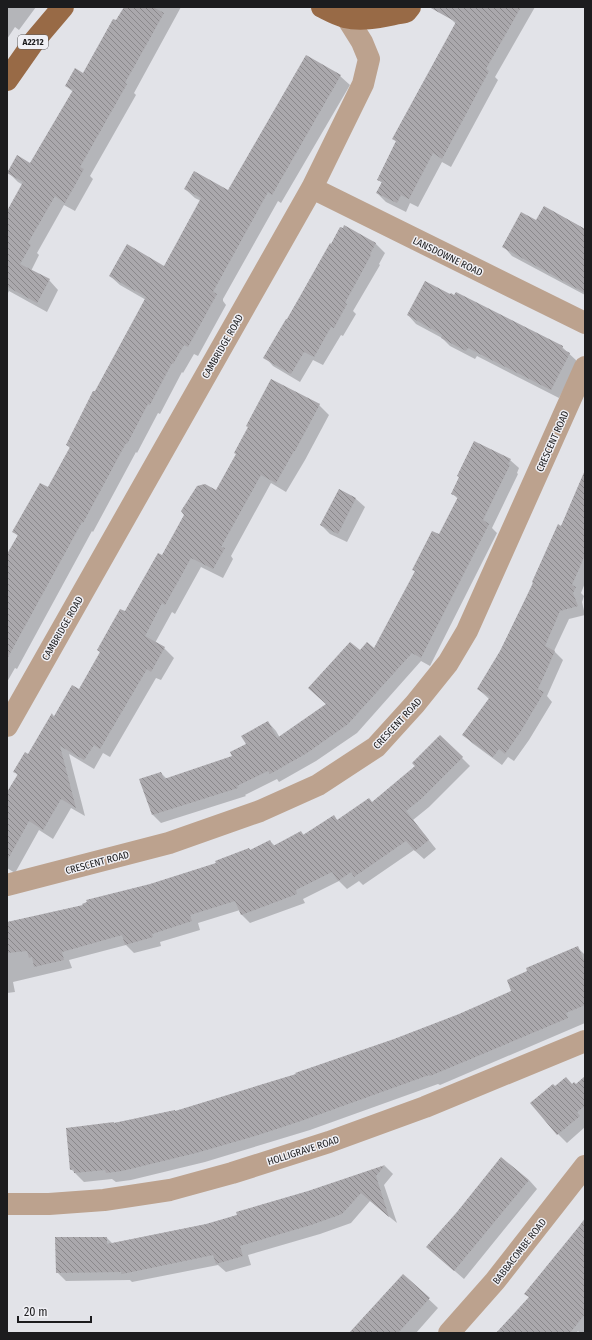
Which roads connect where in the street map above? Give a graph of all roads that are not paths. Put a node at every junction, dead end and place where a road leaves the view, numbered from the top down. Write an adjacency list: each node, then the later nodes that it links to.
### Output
1 (63, 7): 5 (main road, A2212)
2 (322, 7): 4 (main road)
3 (410, 7): 4 (main road)
4 (347, 18): 6 (street, CAMBRIDGE ROAD)
5 (7, 80)
6 (312, 188): 7 (street, LANSDOWNE ROAD); 9 (street, CAMBRIDGE ROAD)
7 (585, 323)
8 (585, 367): 10 (street, CRESCENT ROAD)
9 (7, 726)
10 (7, 885)
11 (585, 1041): 13 (street, HOLLIGRAVE ROAD)
12 (585, 1166): 14 (street, BABBACOMBE ROAD)
13 (7, 1204)
14 (449, 1333)

